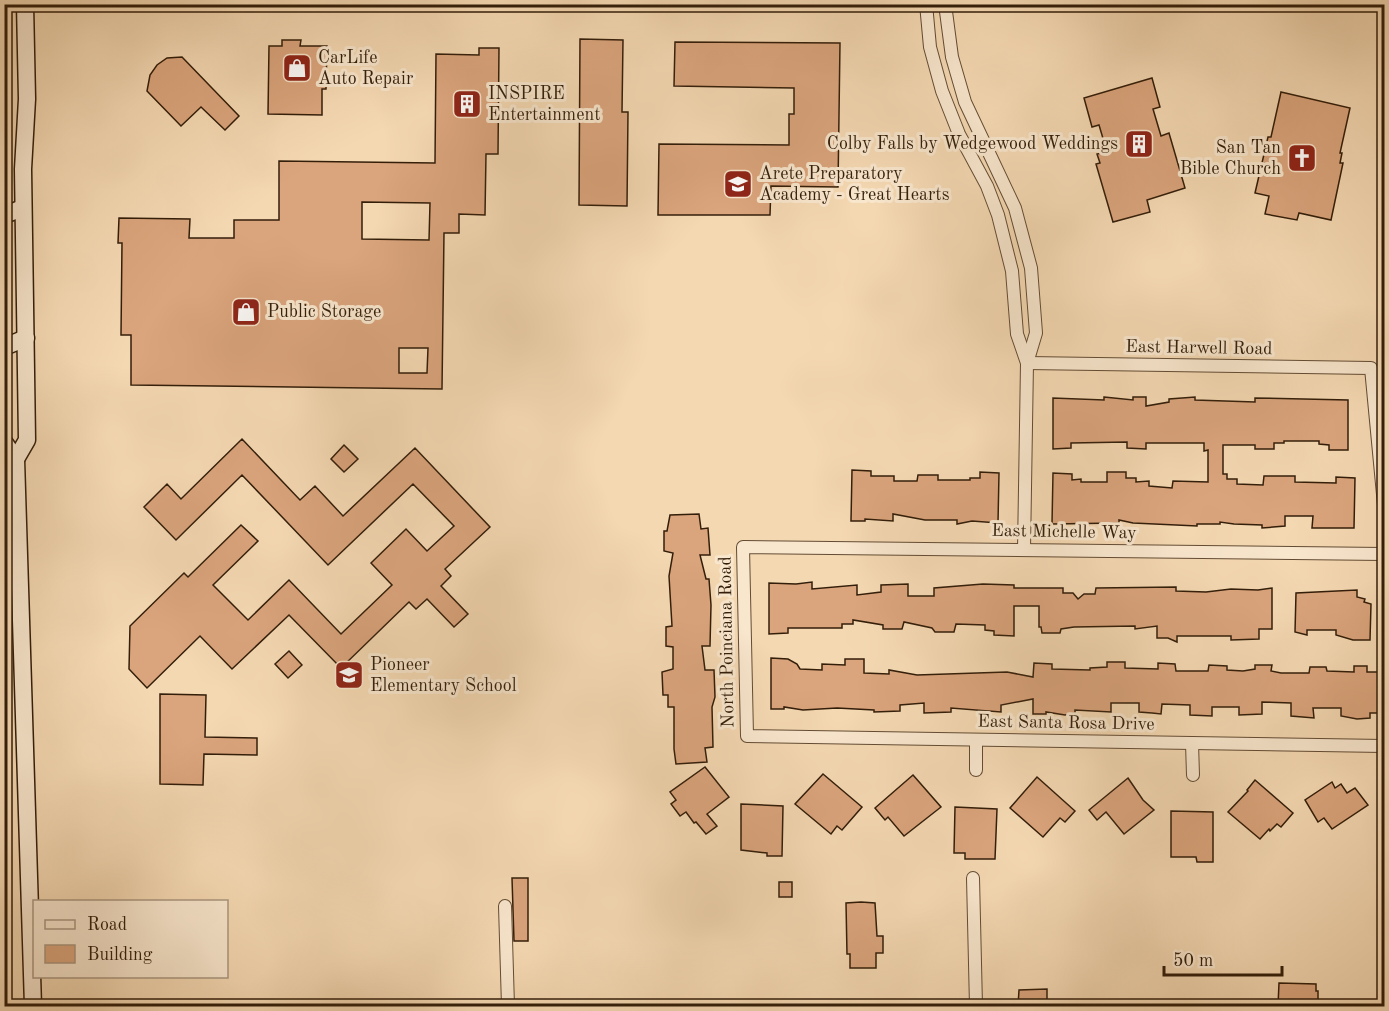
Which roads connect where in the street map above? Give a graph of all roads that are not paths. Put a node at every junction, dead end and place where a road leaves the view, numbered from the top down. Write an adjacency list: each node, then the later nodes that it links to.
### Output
1 (25, 4): 4 (main road)
2 (926, 4): 8 (street)
3 (945, 4): 8 (street)
4 (23, 208): 5 (main road); 6 (main road)
5 (4, 215)
6 (26, 338): 7 (main road); 10 (main road)
7 (4, 347)
8 (1027, 363): 11 (street, East Harwell Road); 13 (street)
9 (4, 442): 10 (main road)
10 (16, 459): 23 (main road)
11 (1384, 505)
12 (743, 547): 13 (street, East Michelle Way); 15 (street, North Poinciana Road)
13 (1024, 550): 14 (street, East Michelle Way)
14 (1384, 554)
15 (747, 736): 16 (street, East Santa Rosa Drive)
16 (976, 740): 17 (street, East Santa Rosa Drive); 19 (street)
17 (1192, 743): 18 (street, East Santa Rosa Drive); 20 (street)
18 (1384, 746)
19 (976, 770)
20 (1193, 775)
21 (973, 878): 25 (street)
22 (505, 906): 24 (street)
23 (33, 1006)
24 (508, 1006)
25 (976, 1006)

